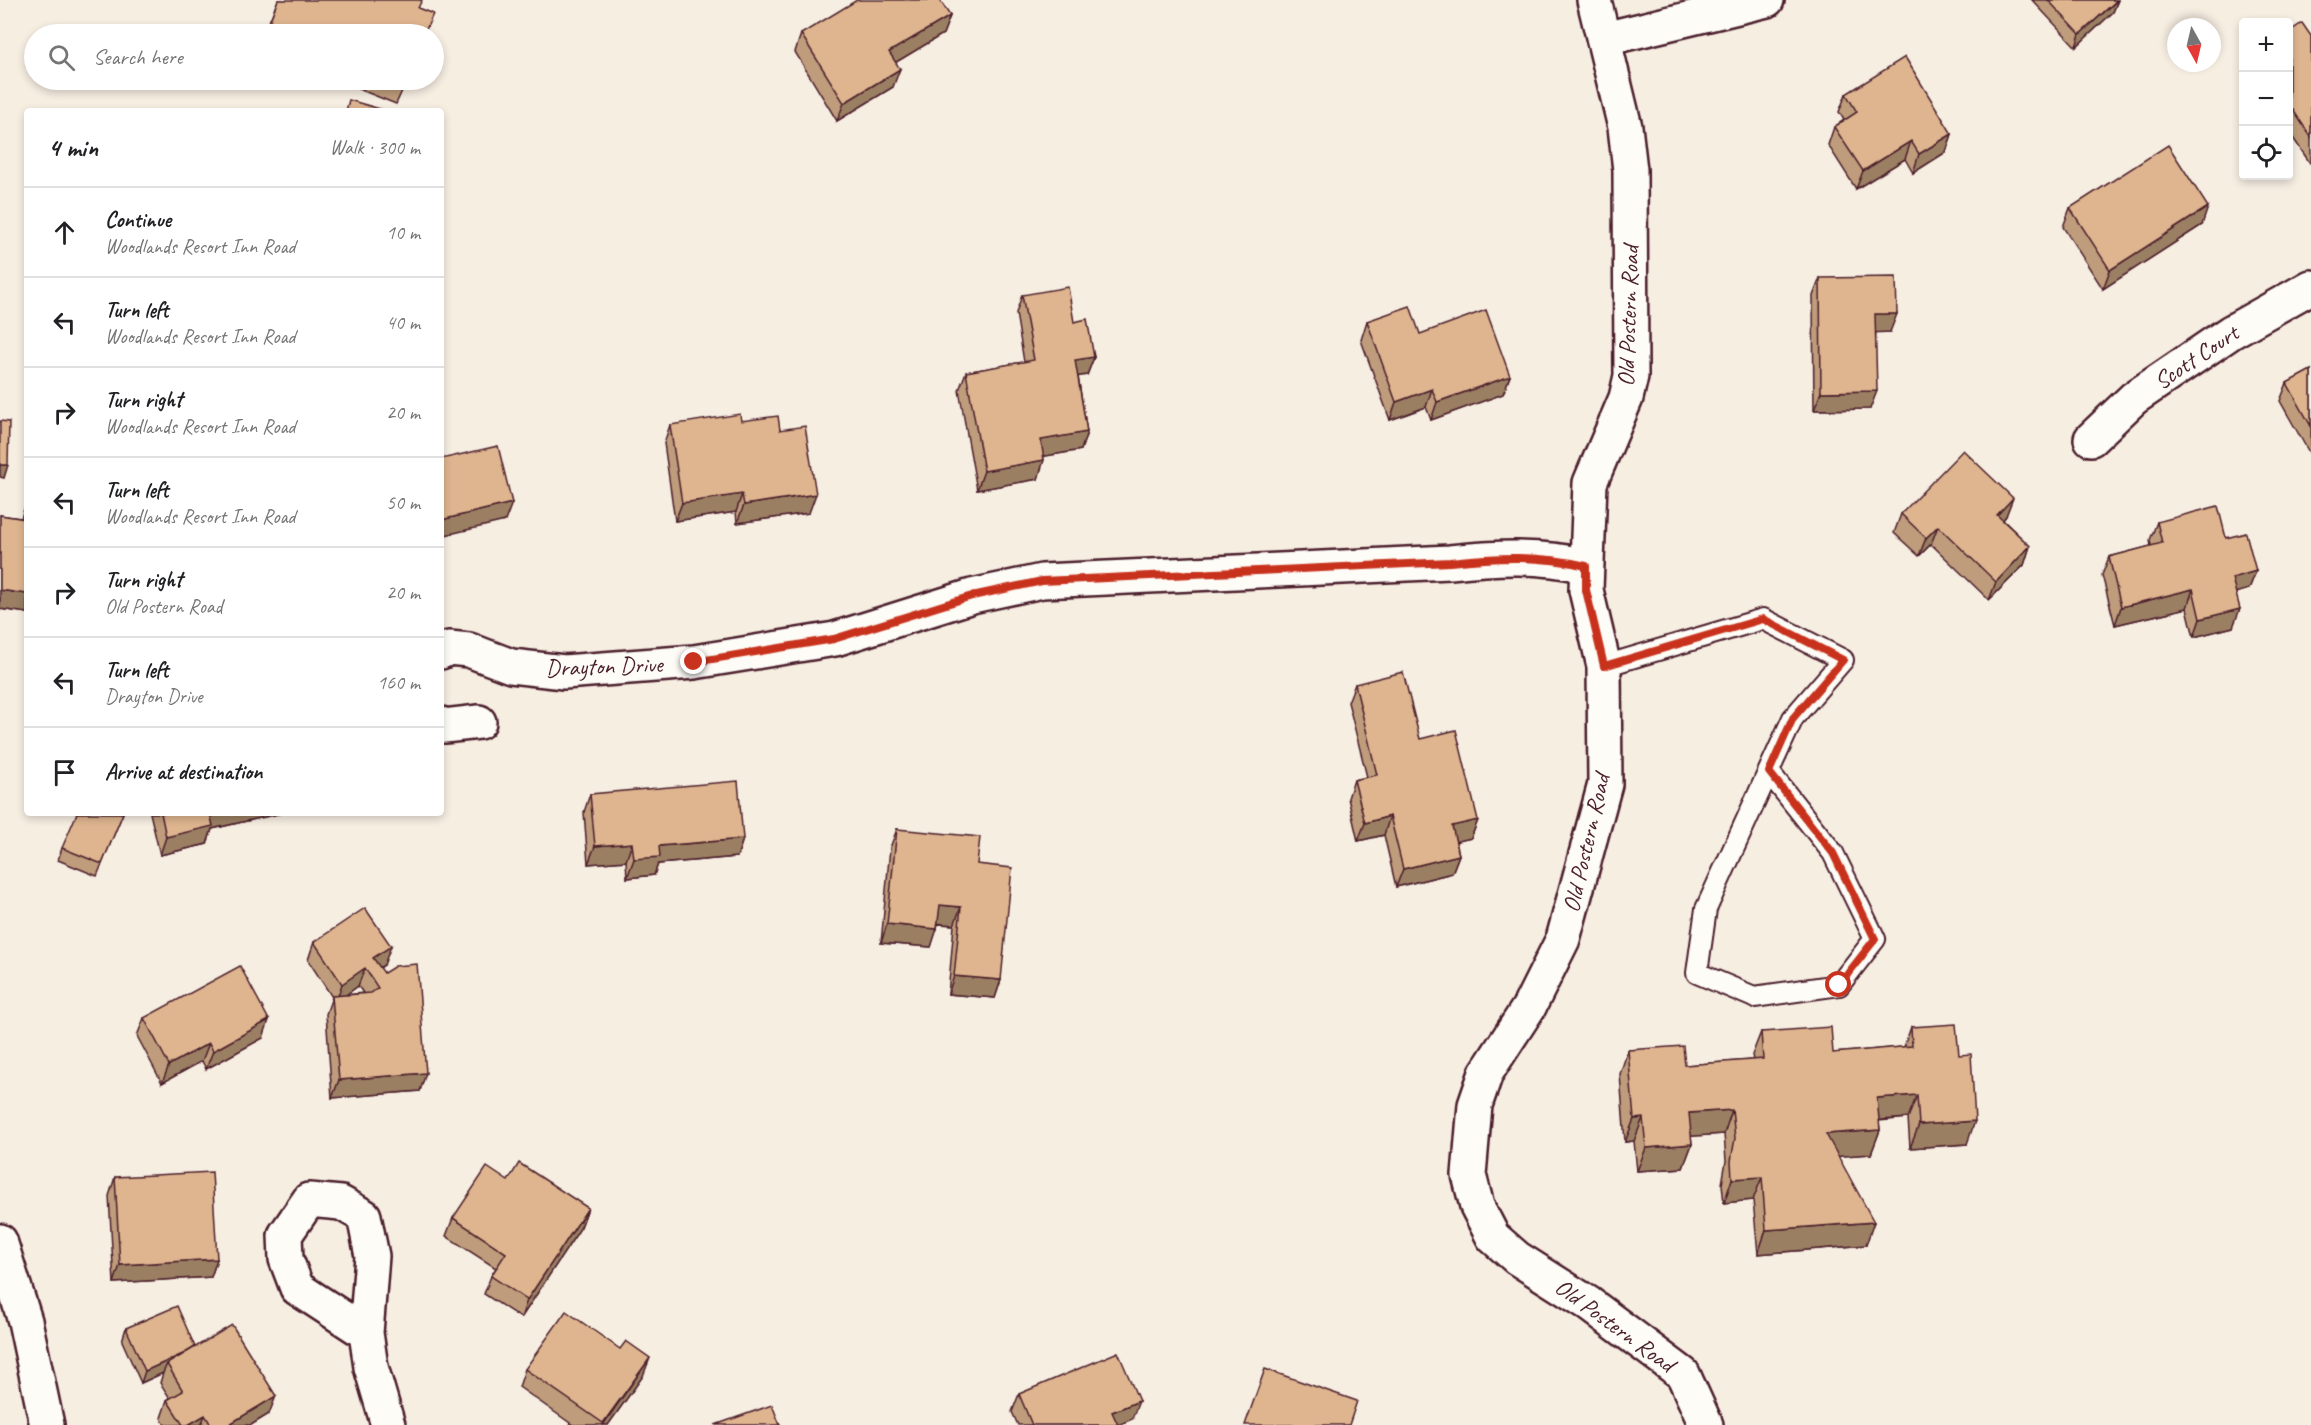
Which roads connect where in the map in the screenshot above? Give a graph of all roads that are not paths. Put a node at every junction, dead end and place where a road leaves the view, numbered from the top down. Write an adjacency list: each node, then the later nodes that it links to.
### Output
1 (1594, 0): 3 (street, Old Postern Road)
2 (1767, 0): 3 (street)
3 (1604, 39): 6 (street, Old Postern Road)
4 (2311, 287): 5 (street, Scott Court)
5 (2091, 439)
6 (1586, 566): 7 (street, Drayton Drive); 8 (street, Old Postern Road)
7 (444, 650)
8 (1604, 666): 11 (lane); 16 (street, Old Postern Road)
9 (479, 722): 10 (street)
10 (444, 726)
11 (1769, 772): 11 (lane)
12 (0, 1241): 14 (street)
13 (366, 1333): 15 (street)
14 (47, 1425)
15 (388, 1425)
16 (1706, 1425)

